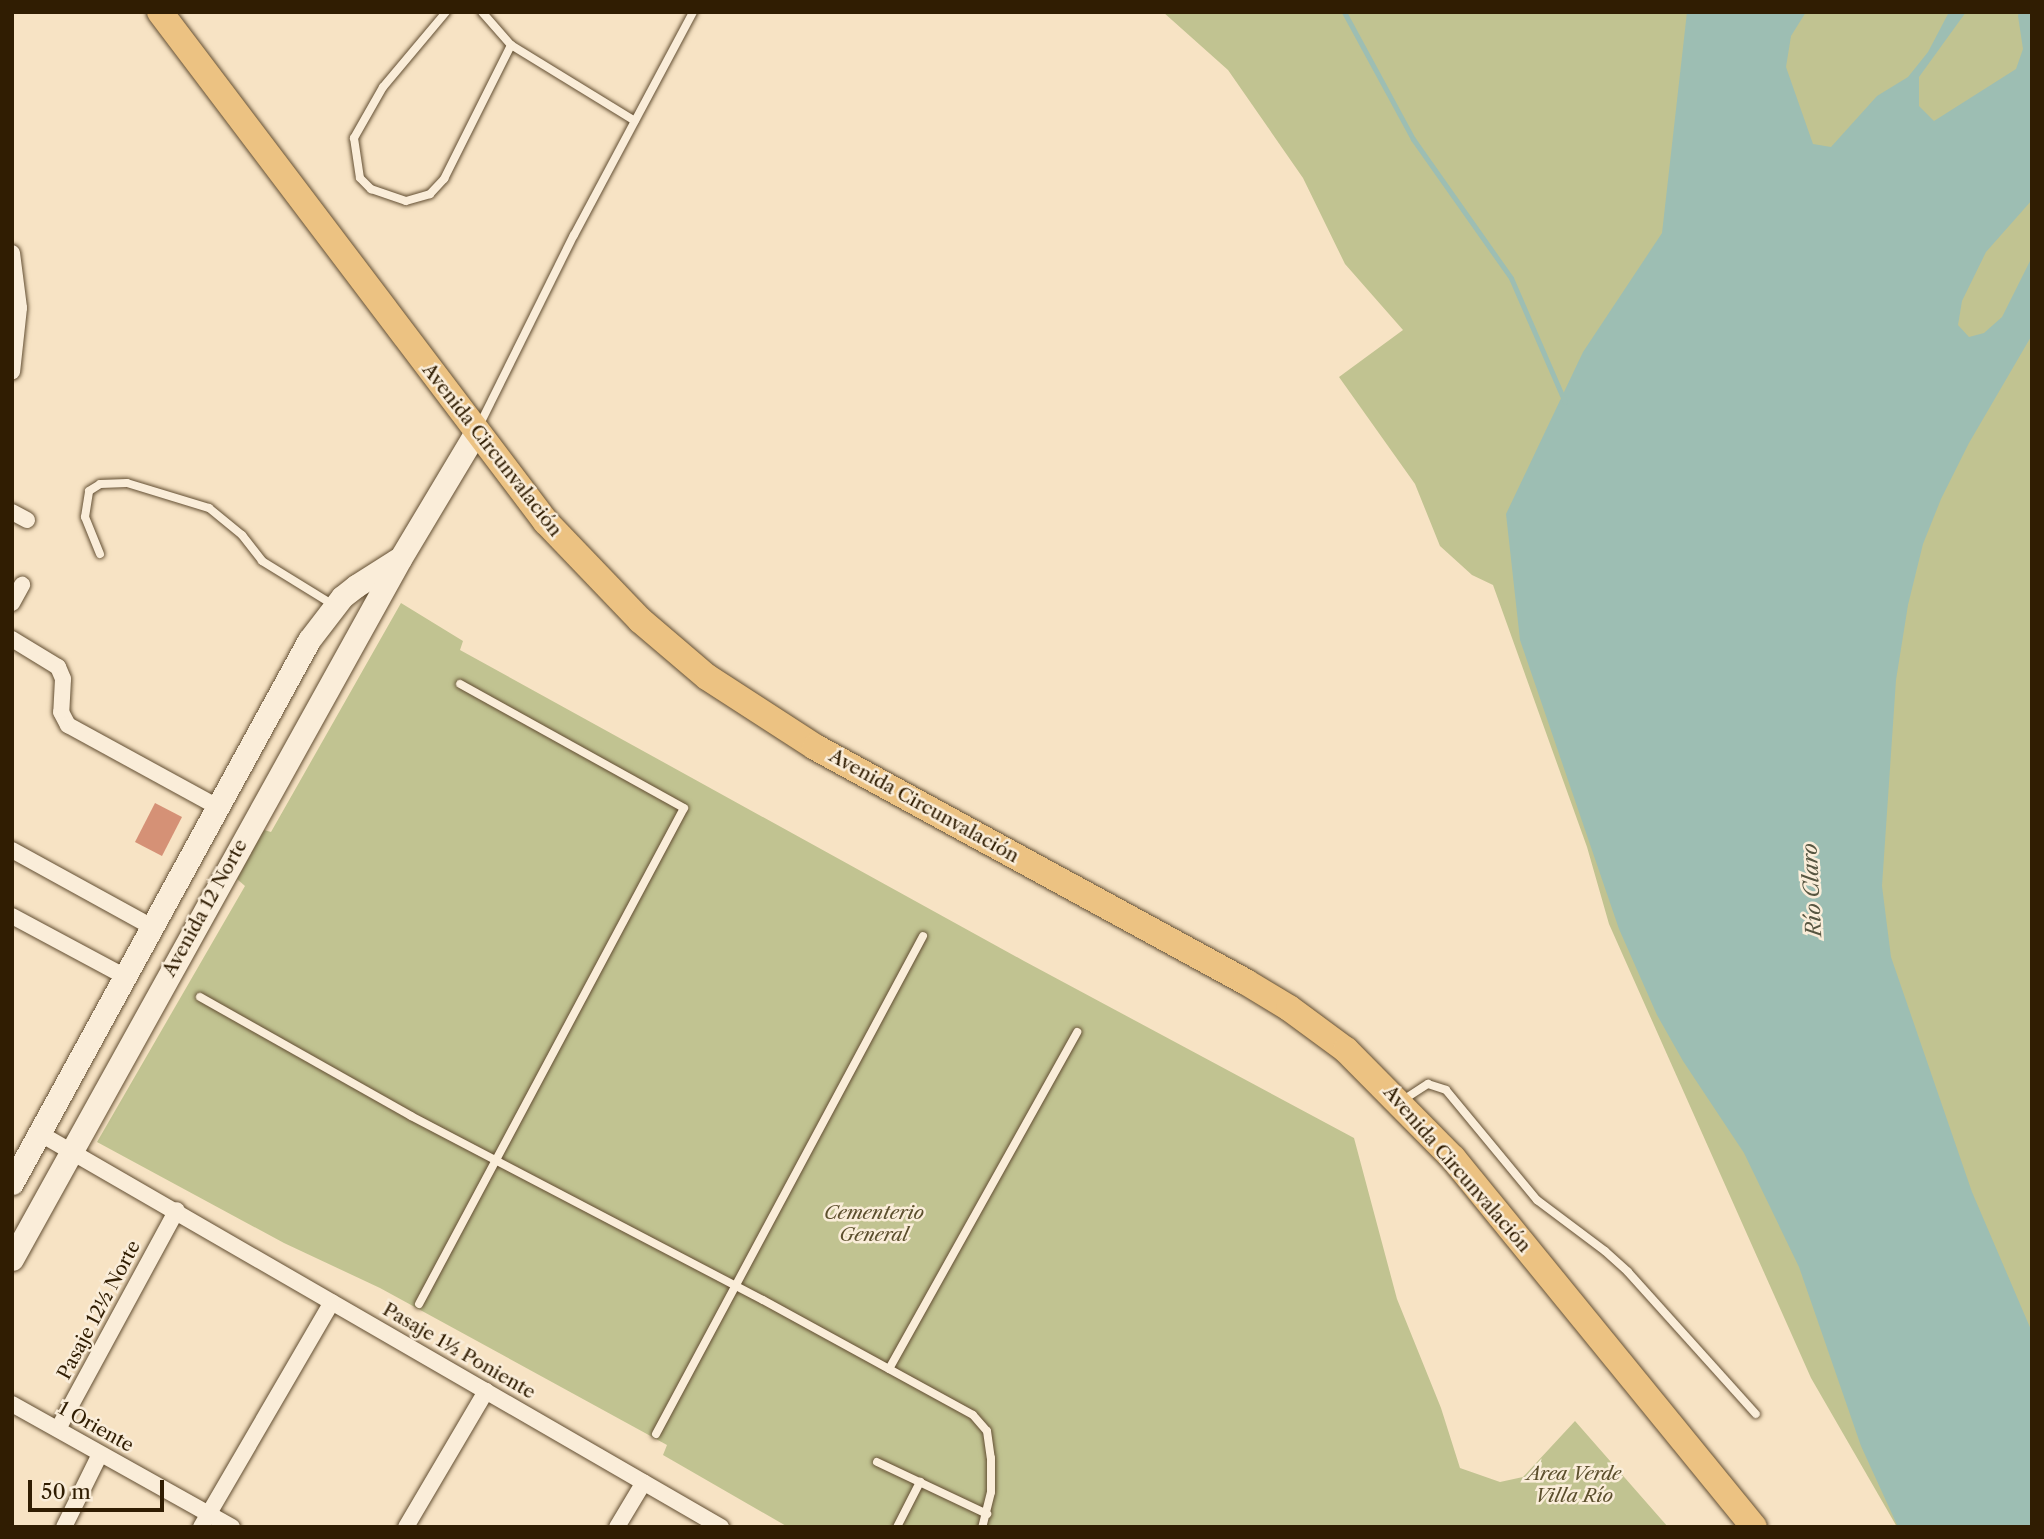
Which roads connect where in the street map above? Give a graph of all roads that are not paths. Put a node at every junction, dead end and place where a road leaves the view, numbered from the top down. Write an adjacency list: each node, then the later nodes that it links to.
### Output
1 (160, 12): 9 (main road, Avenida Circunvalación)
2 (446, 12): 5 (lane)
3 (482, 12): 5 (lane)
4 (693, 12): 6 (lane)
5 (511, 45): 6 (lane)
6 (635, 121): 9 (lane)
7 (12, 253): 8 (street)
8 (12, 372)
9 (476, 432): 13 (main road, Avenida 12 Norte); 29 (main road, Avenida Circunvalación)
10 (12, 512): 11 (street)
11 (27, 520)
12 (100, 554): 16 (lane)
13 (400, 559): 16 (main road, Avenida 12 Norte); 20 (main road, Avenida 12 Norte)
14 (22, 585): 15 (street)
15 (12, 603)
16 (334, 606): 19 (main road, Avenida 12 Norte)
17 (12, 639): 21 (street)
18 (460, 684): 32 (lane)
19 (250, 745): 20 (main road); 21 (main road, Avenida 12 Norte)
20 (285, 765): 31 (main road, Avenida 12 Norte)
21 (216, 806): 24 (main road, Avenida 12 Norte)
22 (12, 850): 24 (street)
23 (12, 916): 26 (street)
24 (150, 926): 26 (main road, Avenida 12 Norte)
25 (923, 936): 36 (lane)
26 (124, 976): 30 (main road, Avenida 12 Norte)
27 (200, 998): 32 (lane)
28 (1077, 1031): 39 (lane)
29 (1401, 1102): 42 (lane); 58 (main road, Avenida Circunvalación)
30 (40, 1133): 31 (street, Pasaje 1½ Poniente); 33 (main road, Avenida 12 Norte)
31 (71, 1150): 34 (street, Pasaje 1½ Poniente); 35 (main road, Avenida 12 Norte)
32 (496, 1160): 36 (lane); 38 (lane)
33 (12, 1183)
34 (177, 1210): 37 (street, Pasaje 1½ Poniente); 43 (street, Pasaje 12½ Norte)
35 (12, 1259)
36 (737, 1286): 39 (lane); 44 (lane)
37 (332, 1302): 40 (street, Pasaje 1½ Poniente); 50 (street)
38 (418, 1304)
39 (889, 1368): 49 (lane)
40 (486, 1391): 47 (street, Pasaje 1½ Poniente); 53 (street)
41 (12, 1404): 43 (street, 1 Oriente)
42 (1756, 1414)
43 (58, 1429): 45 (street, 1 Oriente)
44 (656, 1434)
45 (100, 1454): 50 (street, 1 Oriente); 51 (street)
46 (877, 1462): 48 (lane)
47 (644, 1482): 54 (street); 55 (street, Pasaje 1½ Poniente)
48 (920, 1482): 49 (lane); 56 (lane)
49 (986, 1514): 57 (lane)
50 (205, 1520): 52 (street, 1 Oriente)
51 (64, 1527)
52 (232, 1527)
53 (405, 1527)
54 (617, 1527)
55 (721, 1527)
56 (897, 1527)
57 (982, 1527)
58 (1754, 1527)

